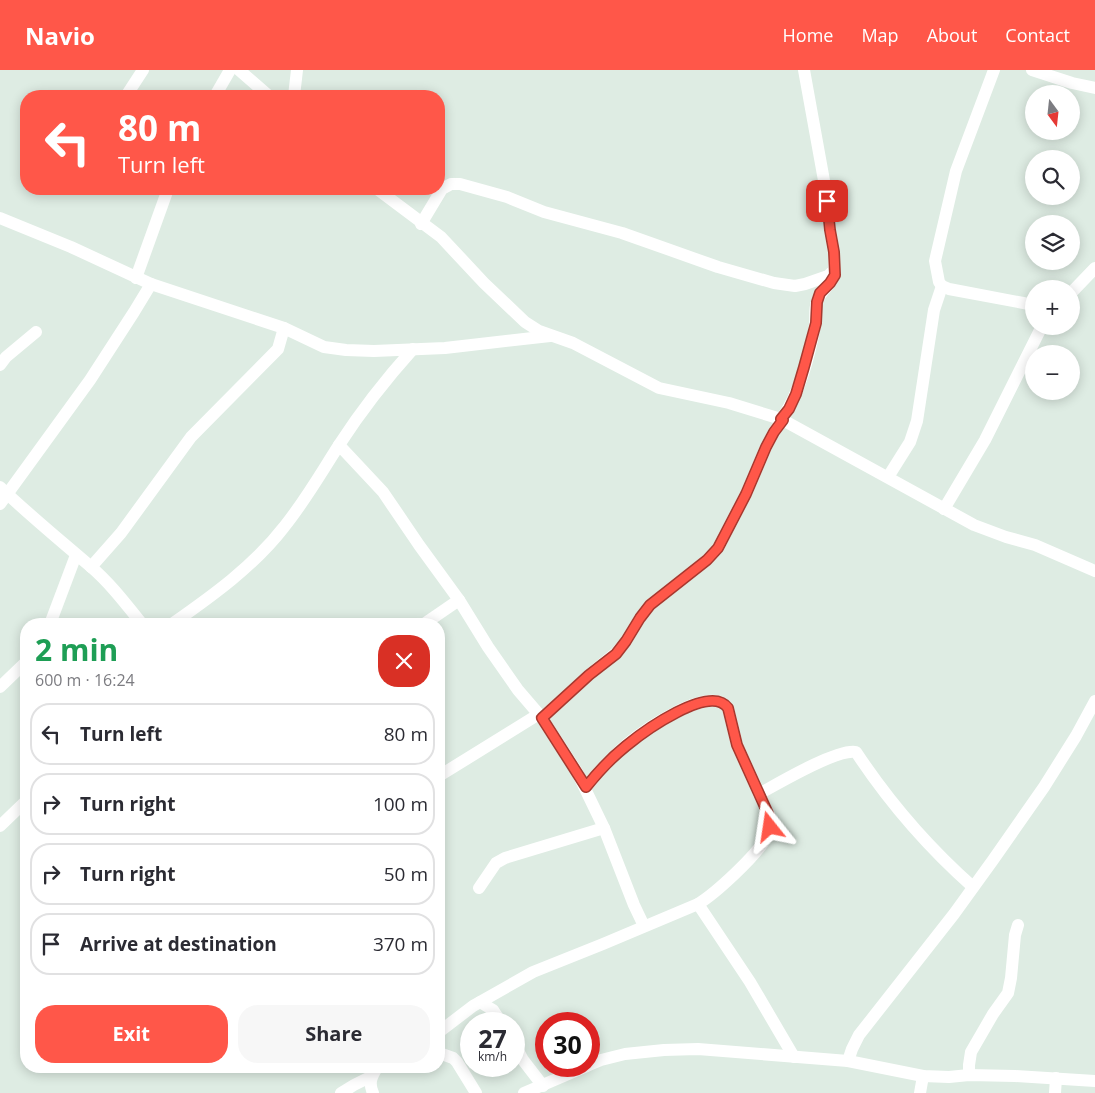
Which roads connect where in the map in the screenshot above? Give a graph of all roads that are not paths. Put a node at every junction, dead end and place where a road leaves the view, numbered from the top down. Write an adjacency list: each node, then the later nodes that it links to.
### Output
1 (144, 70): 9 (street)
2 (230, 70): 10 (street)
3 (239, 70): 11 (street)
4 (297, 70): 12 (street)
5 (804, 70): 20 (street)
6 (994, 70): 24 (street)
7 (1032, 70): 8 (street)
8 (1095, 88)
9 (130, 90)
10 (218, 90)
11 (262, 90)
12 (295, 90)
13 (445, 186): 20 (street)
14 (166, 195): 21 (street)
15 (385, 195): 18 (street)
16 (438, 195): 18 (street)
17 (0, 218): 21 (street)
18 (421, 224): 29 (street)
19 (1095, 268): 23 (street)
20 (834, 270): 32 (street)
21 (136, 278): 22 (street)
22 (151, 284): 26 (street); 35 (street)
23 (1080, 284)
24 (942, 286): 25 (street); 34 (street)
25 (1025, 304)
26 (284, 328): 30 (street); 38 (street)
27 (36, 332): 31 (street)
28 (1038, 335): 36 (street)
29 (550, 336): 30 (street); 32 (street)
30 (413, 349): 33 (street)
31 (0, 365)
32 (782, 420): 34 (street); 48 (street)
33 (340, 445): 40 (street); 43 (street)
34 (888, 477): 36 (street)
35 (2, 495): 37 (street)
36 (944, 508): 39 (street)
37 (76, 555): 38 (street); 41 (street)
38 (91, 567): 42 (street)
39 (1095, 571)
40 (459, 600): 44 (street); 48 (street)
41 (52, 618)
42 (137, 618)
43 (180, 618)
44 (433, 618)
45 (20, 668): 46 (street)
46 (0, 687)
47 (1095, 701): 55 (street)
48 (540, 716): 49 (street); 50 (street)
49 (445, 772)
50 (586, 787): 51 (street); 54 (street)
51 (759, 794): 55 (street); 57 (street)
52 (20, 807): 53 (street)
53 (0, 826)
54 (604, 828): 56 (street); 59 (street)
55 (973, 887): 66 (street)
56 (479, 888)
57 (698, 904): 59 (street); 64 (street)
58 (1018, 925): 69 (street)
59 (644, 926): 60 (street)
60 (480, 1002): 61 (street); 62 (street)
61 (494, 1012)
62 (445, 1028)
63 (445, 1055): 78 (street)
64 (794, 1057): 65 (street); 66 (street)
65 (600, 1060)
66 (848, 1061): 70 (street)
67 (525, 1063): 75 (street)
68 (373, 1073): 72 (street)
69 (969, 1075): 70 (street); 73 (street)
70 (923, 1076): 80 (street)
71 (566, 1077): 75 (street)
72 (370, 1078): 76 (street); 77 (street)
73 (1056, 1078): 74 (street); 81 (street)
74 (1095, 1081)
75 (542, 1089): 79 (street)
76 (341, 1093)
77 (373, 1093)
78 (476, 1093)
79 (524, 1093)
80 (920, 1093)
81 (1055, 1093)

